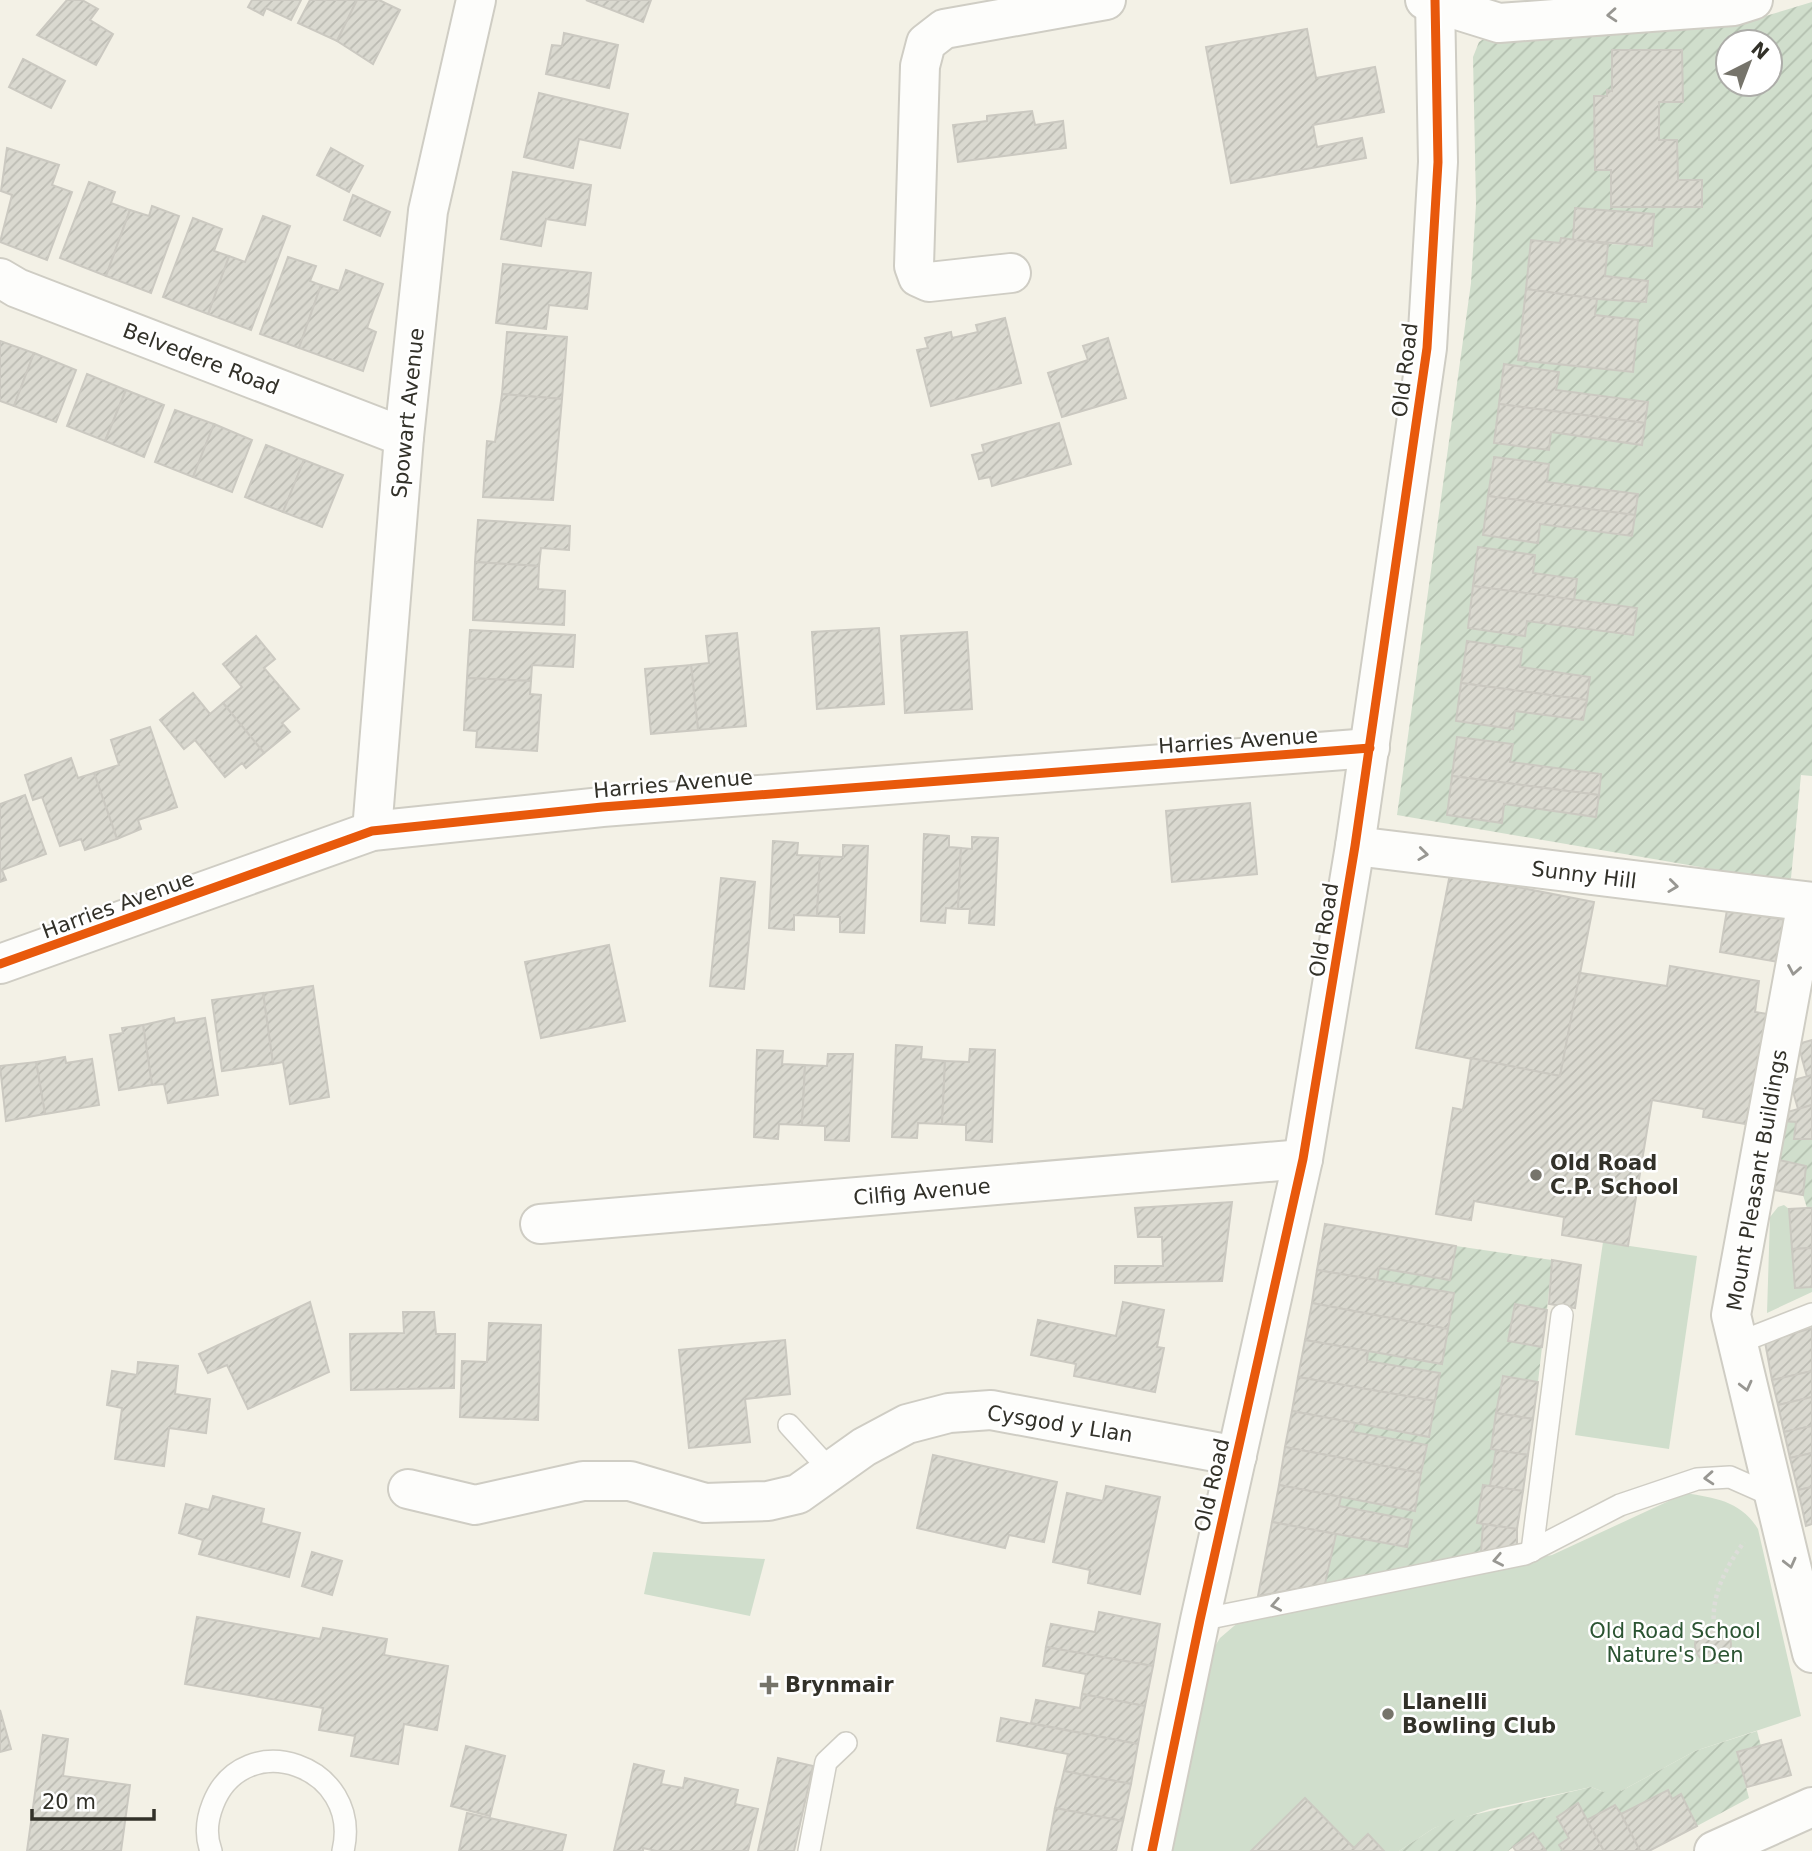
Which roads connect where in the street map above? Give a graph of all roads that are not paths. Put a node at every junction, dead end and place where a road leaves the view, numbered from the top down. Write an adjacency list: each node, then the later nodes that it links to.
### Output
1 (476, 0): 7 (street, Spowart Avenue)
2 (1106, 0): 5 (street)
3 (1753, 0): 4 (street, Old Road, one-way to 4)
4 (1435, 1): 8 (street, Old Road)
5 (1011, 273)
6 (0, 278): 7 (street, Belvedere Road)
7 (404, 437): 9 (street, Spowart Avenue)
8 (1370, 748): 9 (street, Harries Avenue); 10 (street, Old Road)
9 (372, 831): 12 (street, Harries Avenue)
10 (1355, 846): 11 (street, Sunny Hill, one-way to 11); 13 (street, Old Road)
11 (1809, 902): 17 (street, Mount Pleasant Buildings, one-way to 17)
12 (0, 964)
13 (1303, 1159): 14 (street, Cilfig Avenue); 19 (street, Old Road)
14 (540, 1224)
15 (1812, 1314): 17 (lane)
16 (1562, 1315): 23 (lane)
17 (1735, 1345): 22 (street, Mount Pleasant Buildings, one-way to 22)
18 (789, 1425): 20 (lane)
19 (1237, 1456): 20 (street, Cysgod y Llan); 24 (street, Old Road)
20 (830, 1470): 21 (street, Cysgod y Llan)
21 (408, 1489)
22 (1775, 1503): 23 (lane, one-way to 23); 25 (street, Mount Pleasant Buildings, one-way to 25)
23 (1532, 1551): 24 (lane, one-way to 24)
24 (1200, 1620): 31 (street, Old Road)
25 (1812, 1653)
26 (846, 1743): 30 (lane)
27 (1812, 1807): 32 (street)
28 (211, 1851): 29 (lane)
29 (343, 1851)
30 (809, 1851)
31 (1152, 1851)
32 (1714, 1851)

